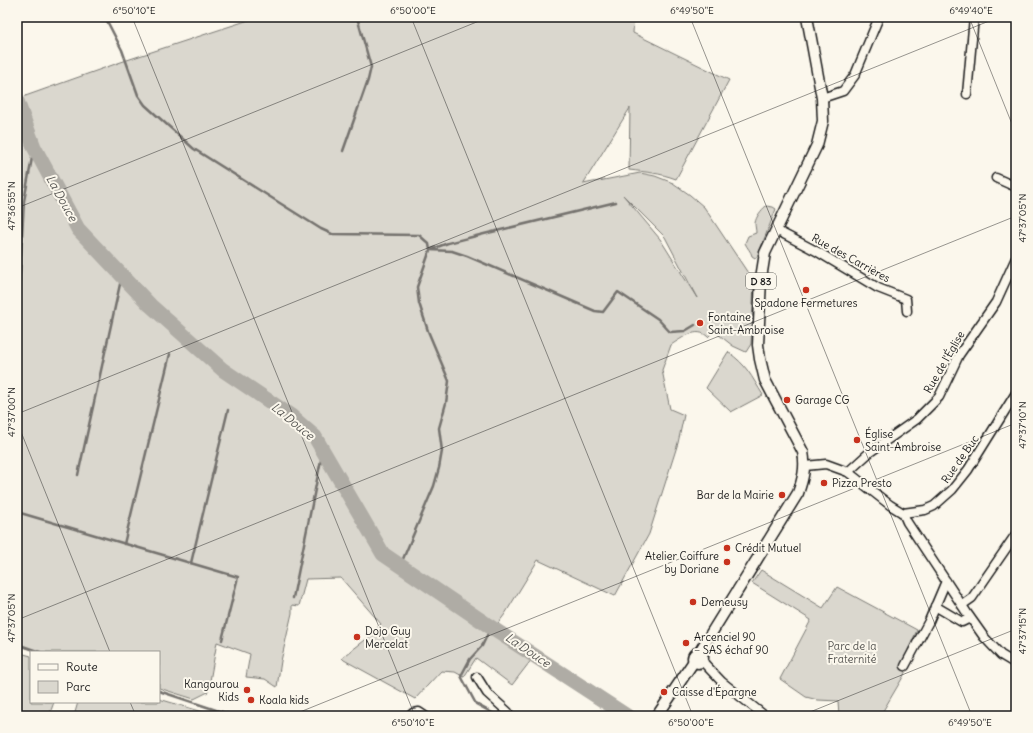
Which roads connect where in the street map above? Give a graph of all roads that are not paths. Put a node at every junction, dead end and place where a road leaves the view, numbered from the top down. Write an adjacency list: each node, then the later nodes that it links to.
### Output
1 (807, 17): 5 (main road, D 83)
2 (879, 17): 5 (street)
3 (974, 17): 4 (street)
4 (967, 94)
5 (822, 98): 8 (main road, D 83)
6 (996, 178): 7 (street)
7 (1016, 187)
8 (776, 230): 10 (street, Rue des Carrières); 12 (main road, D 83)
9 (1016, 258): 13 (street, Rue de l'Église)
10 (906, 310)
11 (1016, 393): 14 (street, Rue de Buc)
12 (805, 466): 13 (street); 20 (main road, D 83)
13 (848, 472): 14 (street)
14 (903, 513): 16 (street)
15 (1016, 534): 17 (street)
16 (946, 581): 17 (street); 18 (street)
17 (962, 605): 19 (street)
18 (935, 606): 19 (street); 22 (street)
19 (970, 618): 21 (street)
20 (698, 658): 27 (main road, D 83); 28 (street)
21 (1016, 664)
22 (904, 666)
23 (477, 677): 26 (street)
24 (410, 716): 25 (street)
25 (425, 716)
26 (507, 716)
27 (657, 716)
28 (765, 716)

